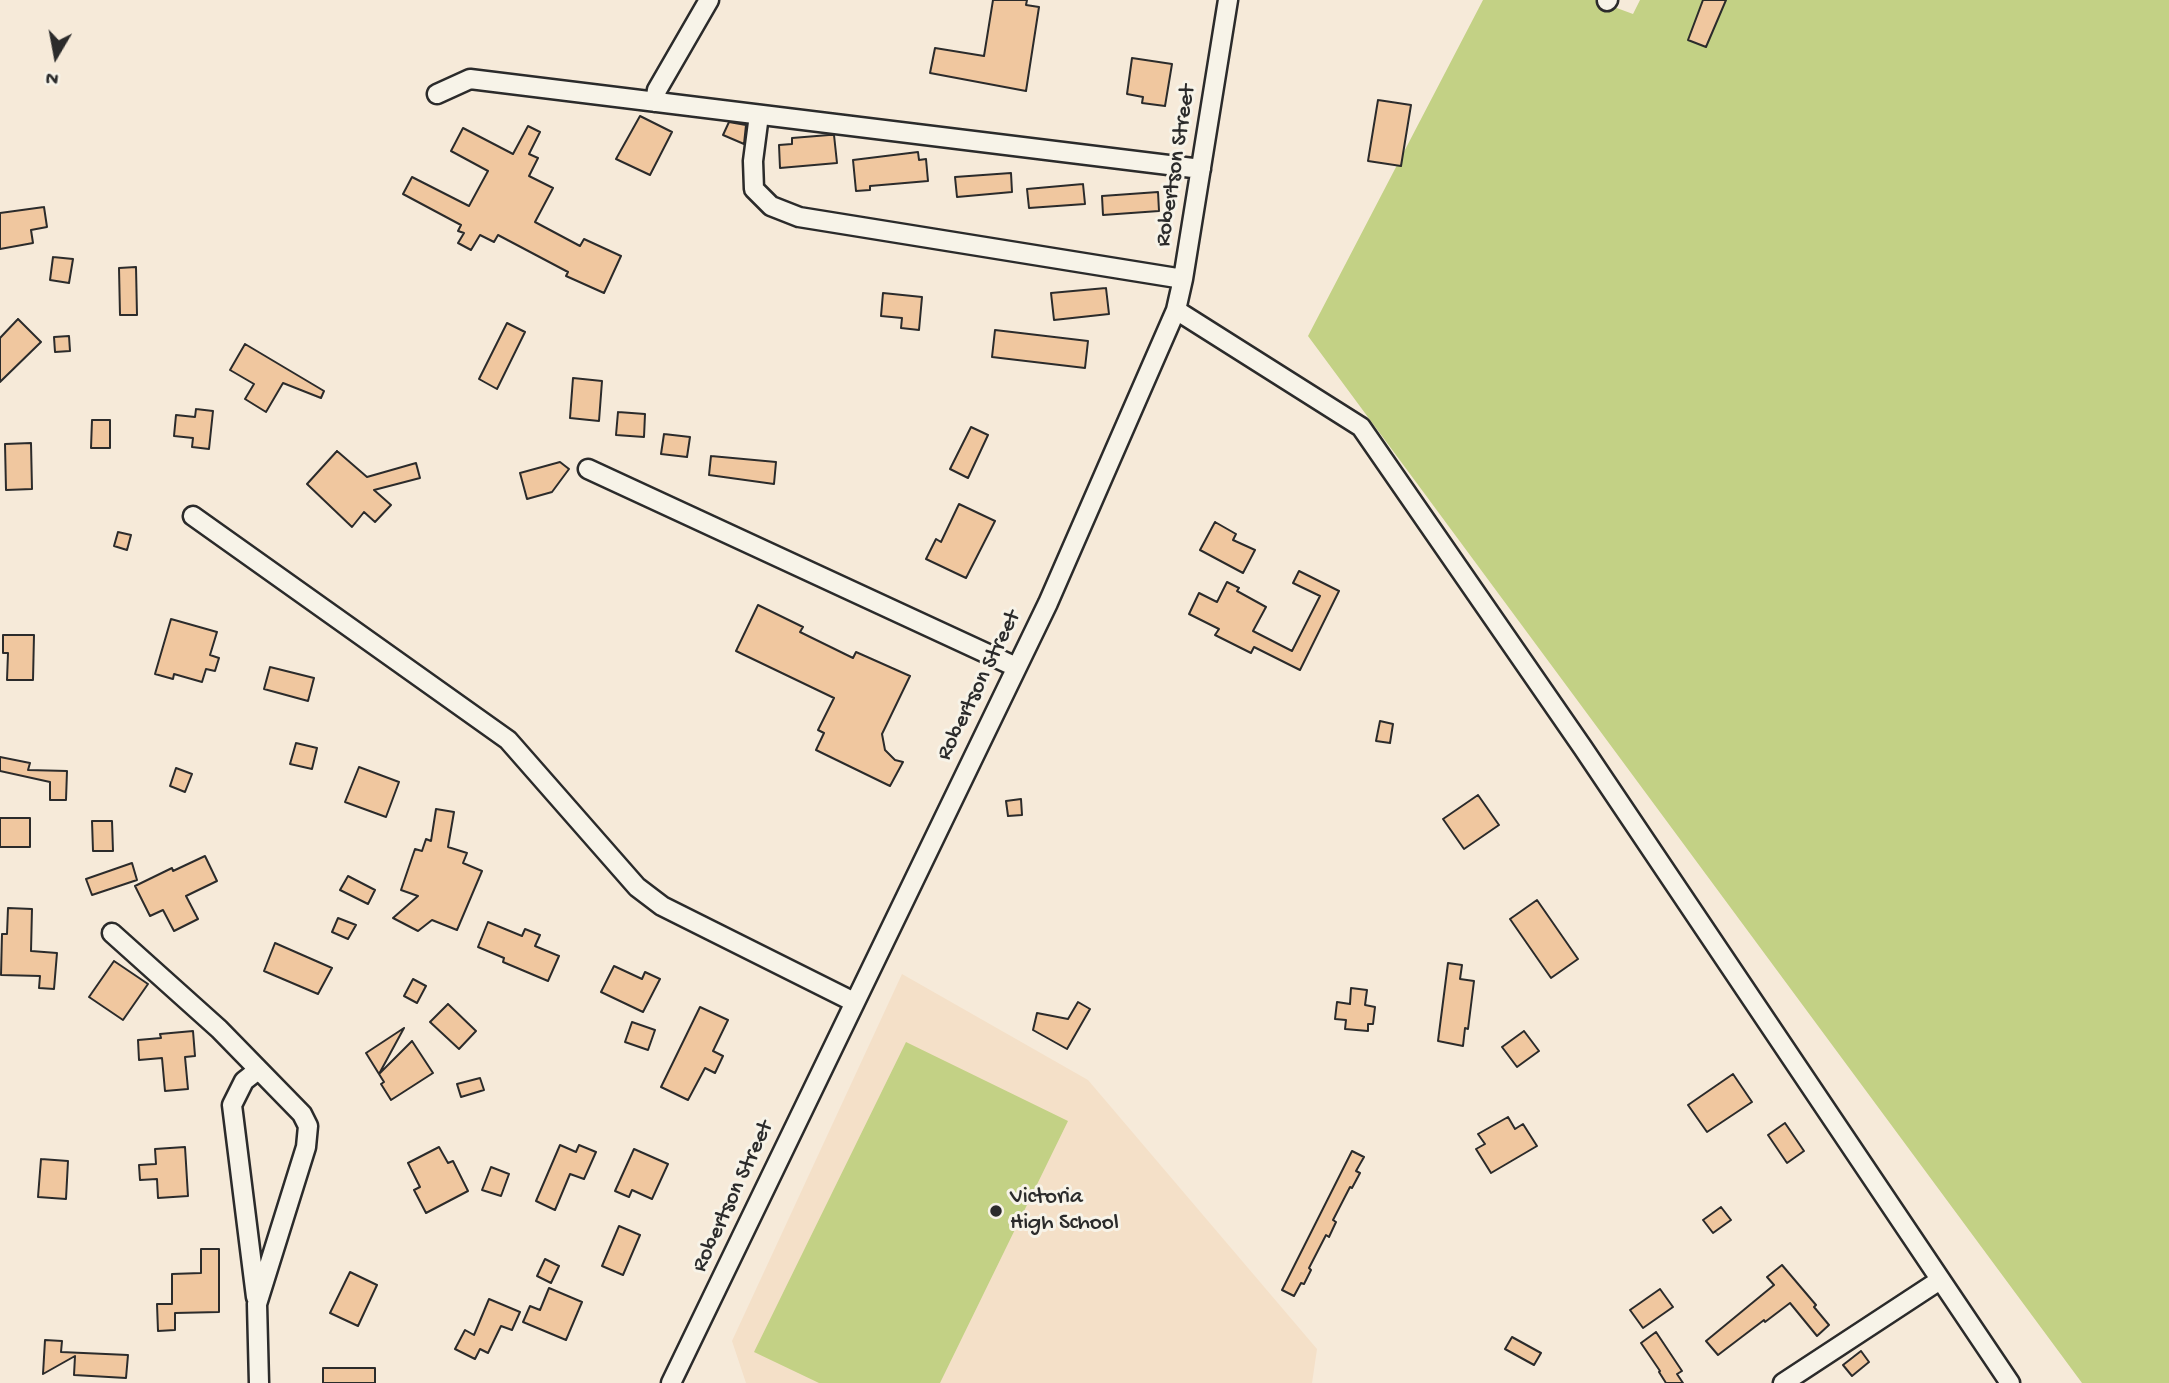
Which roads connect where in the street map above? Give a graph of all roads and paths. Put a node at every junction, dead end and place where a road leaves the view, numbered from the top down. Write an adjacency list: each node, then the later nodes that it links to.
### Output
1 (709, 0): 4 (street)
2 (1228, 0): 6 (street, Robertson Street)
3 (437, 94): 4 (street)
4 (655, 102): 5 (street)
5 (759, 115): 6 (street); 7 (street)
6 (1201, 169): 7 (street, Robertson Street)
7 (1184, 279): 8 (street, Robertson Street)
8 (1176, 310): 11 (street, Robertson Street); 15 (street)
9 (588, 469): 11 (street)
10 (193, 516): 13 (street)
11 (1016, 667): 13 (street, Robertson Street)
12 (112, 933): 14 (street)
13 (853, 1002): 17 (street, Robertson Street)
14 (258, 1070): 16 (street); 16 (street)
15 (1940, 1280): 21 (street); 22 (street)
16 (257, 1304): 18 (street)
17 (682, 1362): 19 (street, Robertson Street); 20 (street, Robertson Street)
18 (259, 1383)
19 (671, 1383)
20 (680, 1383)
21 (1783, 1383)
22 (2010, 1383)

